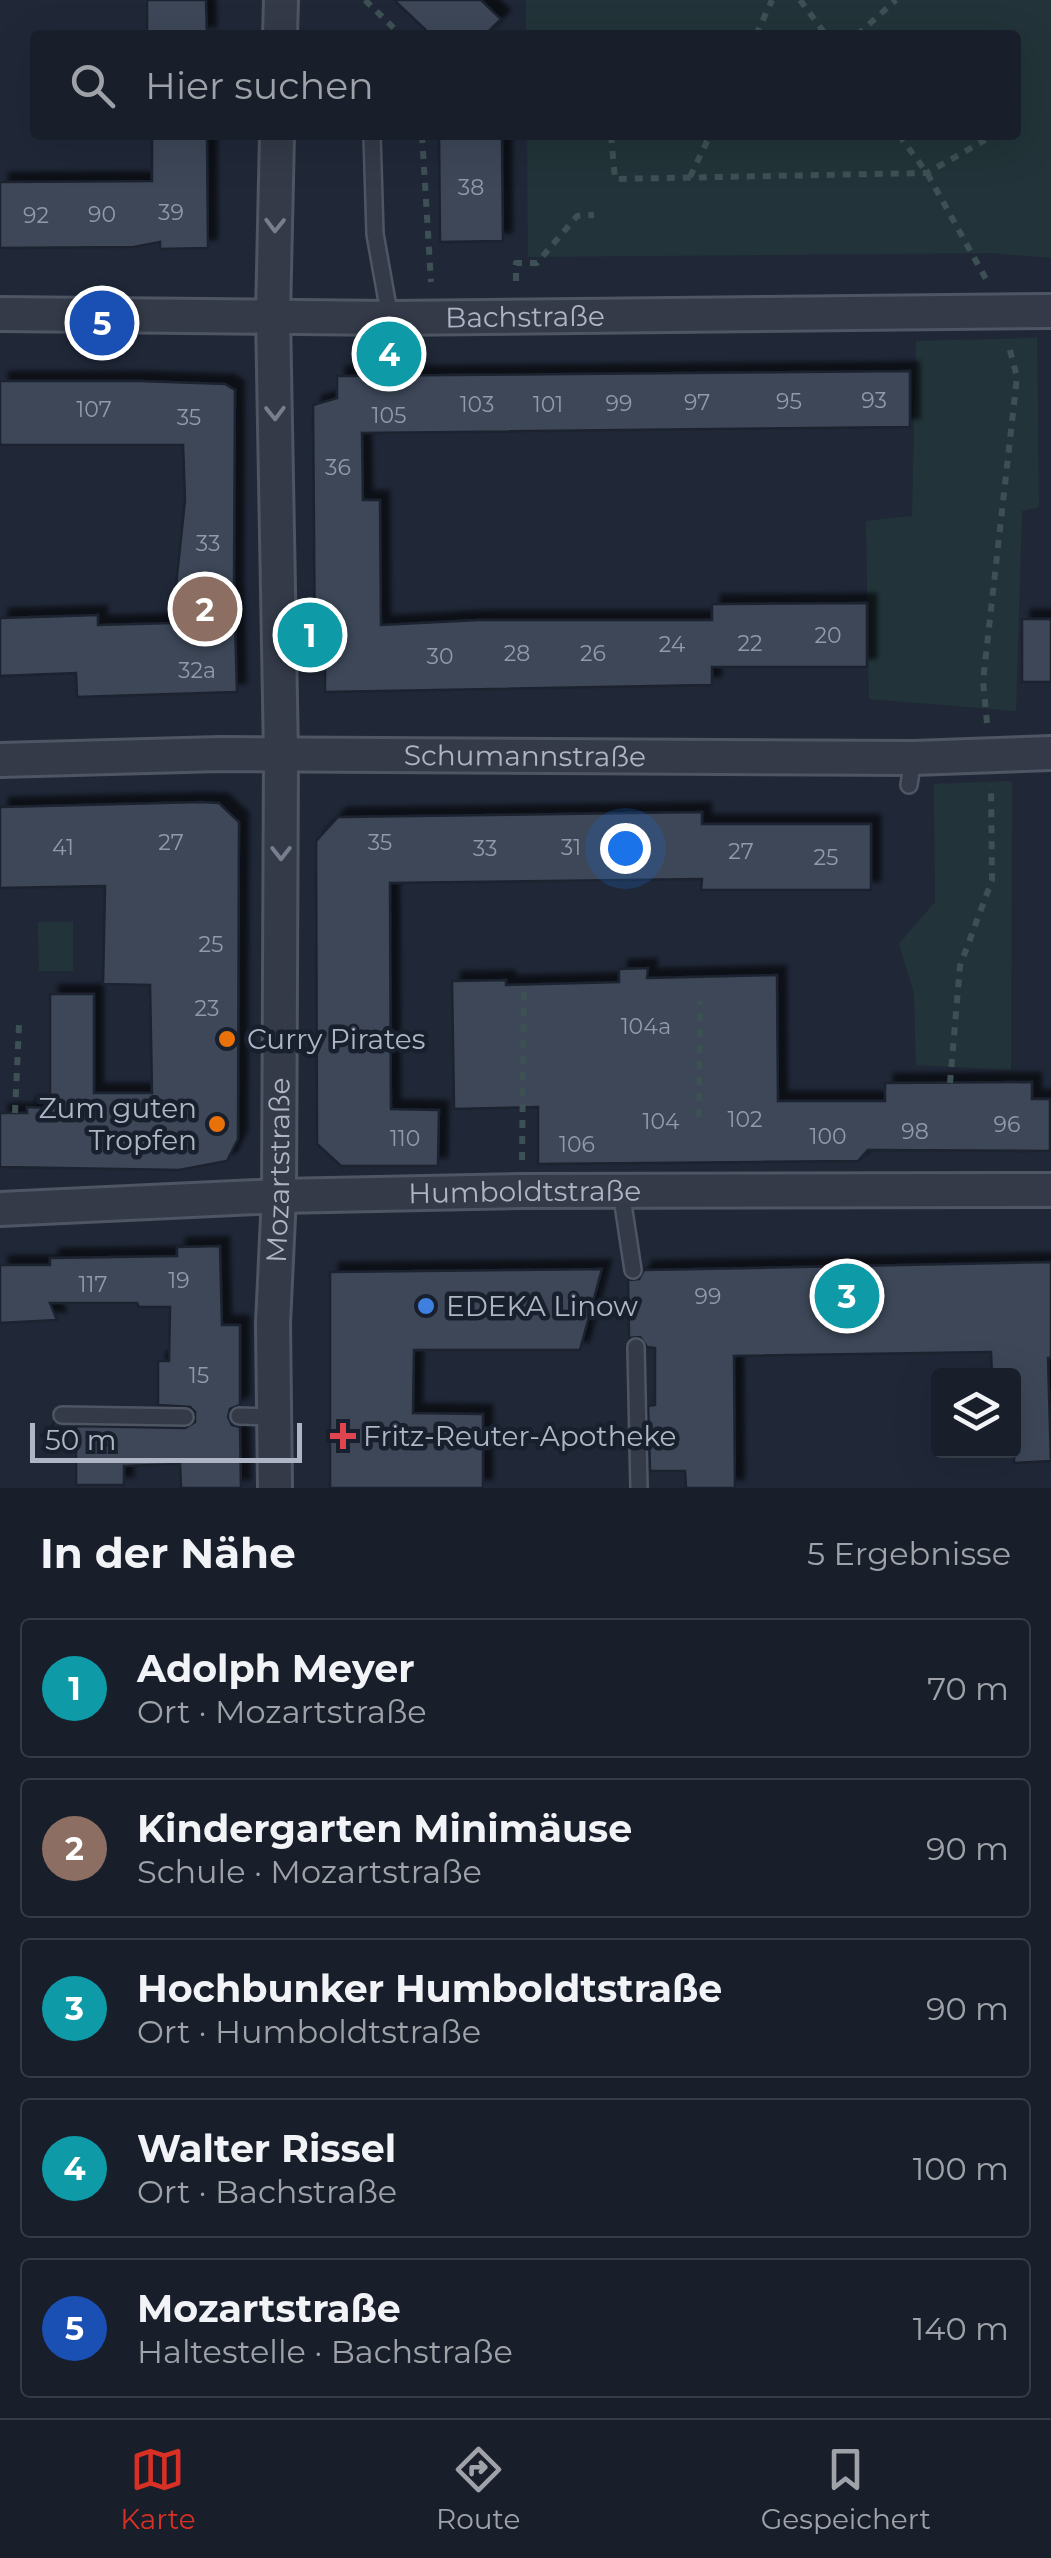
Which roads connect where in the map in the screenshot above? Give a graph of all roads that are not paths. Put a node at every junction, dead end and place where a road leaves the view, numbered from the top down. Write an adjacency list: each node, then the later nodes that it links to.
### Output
1 (281, 0): 2 (street)
2 (280, 30)
3 (277, 140): 7 (street, Mozartstraße, one-way to 7)
4 (372, 140): 8 (lane)
5 (1051, 312): 8 (street, Bachstraße)
6 (0, 314): 7 (street, Bachstraße)
7 (273, 316): 8 (street, Bachstraße); 10 (street, Mozartstraße, one-way to 10)
8 (390, 318)
9 (1051, 753): 10 (street, Schumannstraße)
10 (282, 755): 11 (street, Schumannstraße); 14 (street, Mozartstraße, one-way to 14)
11 (0, 760)
12 (1051, 1190): 13 (street, Humboldtstraße)
13 (621, 1191): 14 (street, Humboldtstraße); 16 (lane)
14 (279, 1196): 15 (street, Humboldtstraße); 21 (street, Mozartstraße)
15 (0, 1209)
16 (634, 1270)
17 (636, 1346): 23 (lane)
18 (62, 1415): 20 (lane)
19 (240, 1416): 21 (lane)
20 (185, 1417)
21 (274, 1417): 22 (street, Mozartstraße)
22 (275, 1488)
23 (639, 1488)

